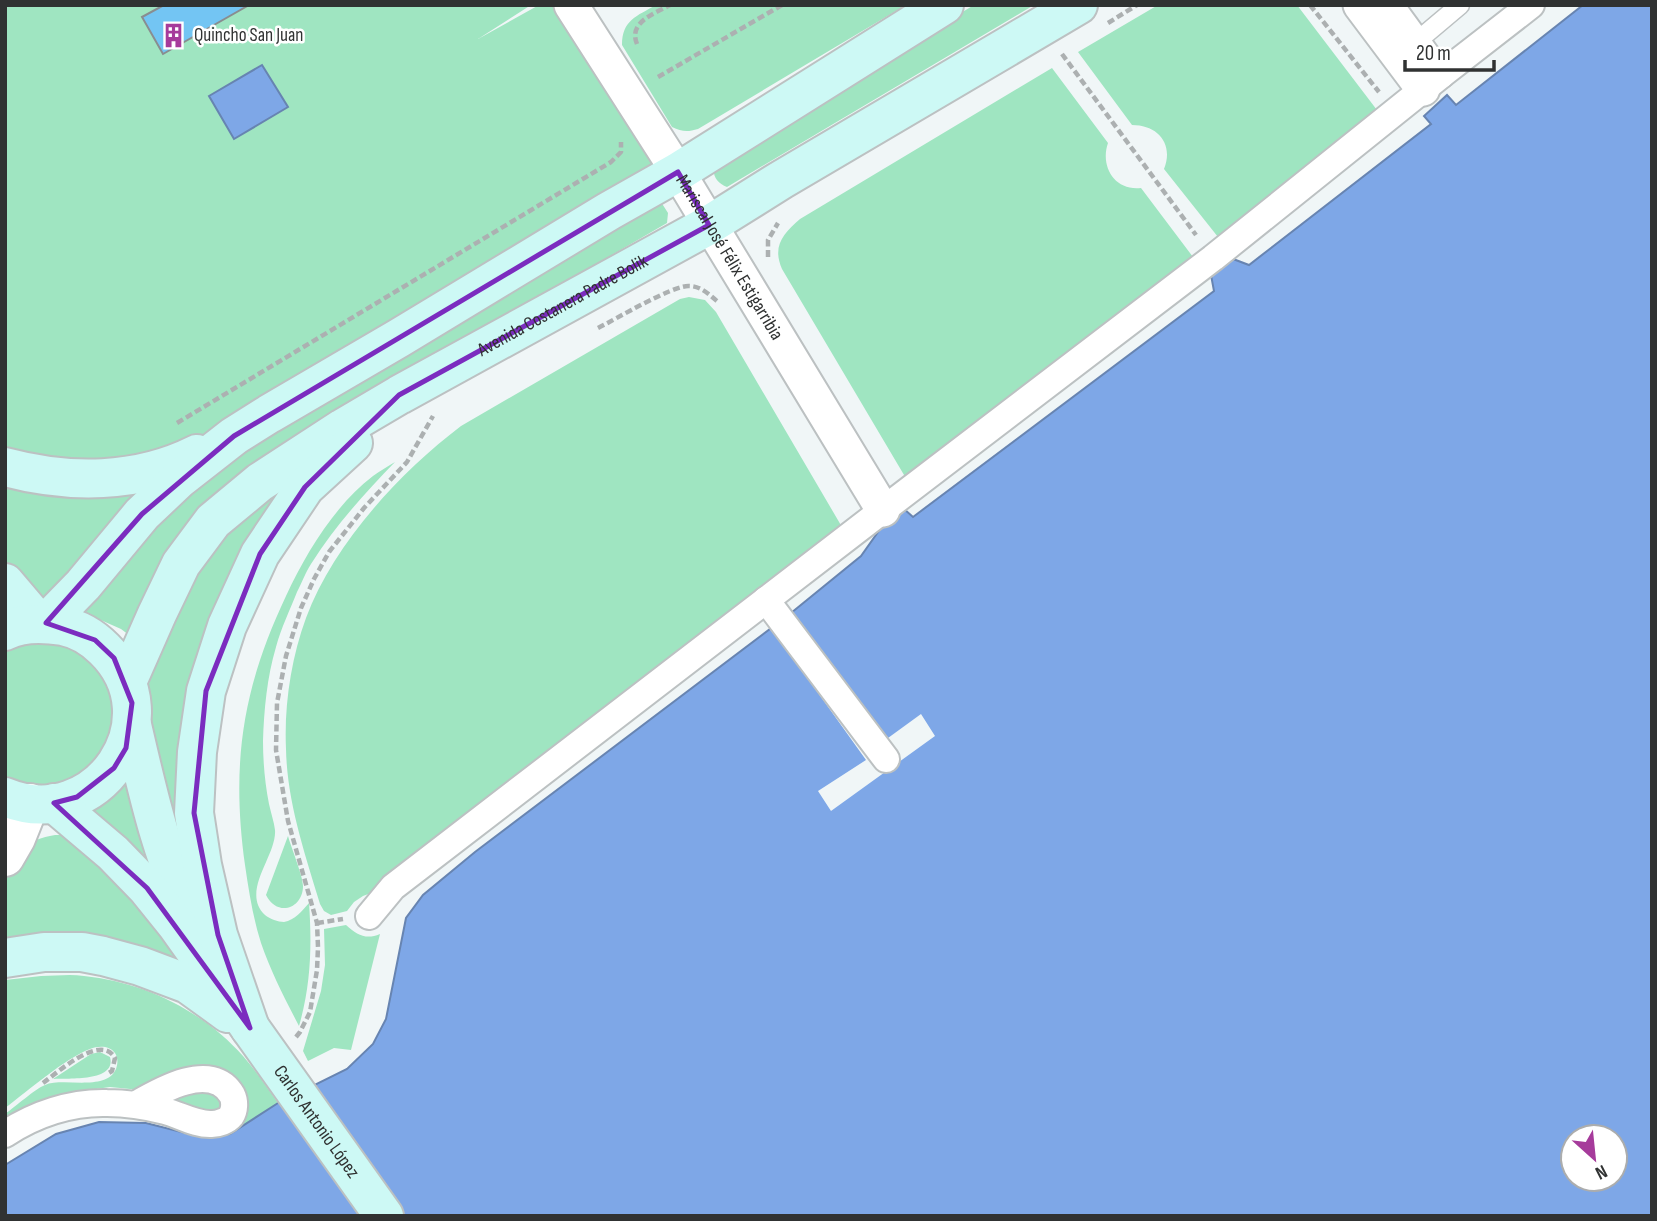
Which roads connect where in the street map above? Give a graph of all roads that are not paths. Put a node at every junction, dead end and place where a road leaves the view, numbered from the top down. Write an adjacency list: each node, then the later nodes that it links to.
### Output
1 (944, 5): 10 (main road)
2 (1360, 5): 8 (street)
3 (1390, 5): 8 (street)
4 (1460, 5): 8 (lane)
5 (1531, 5): 9 (street)
6 (584, 10): 10 (street, Mariscal José Félix Estigarribia)
7 (1091, 15): 11 (main road, Avenida Costanera Padre Bolik)
8 (1407, 49): 9 (street)
9 (1433, 90): 15 (street)
10 (678, 172): 11 (street, Mariscal José Félix Estigarribia); 13 (main road)
11 (709, 225): 12 (main road, Avenida Costanera Padre Bolik); 15 (street, Mariscal José Félix Estigarribia)
12 (411, 407): 19 (main road, Avenida Costanera Padre Bolik); 26 (main road)
13 (234, 436): 14 (main road); 18 (main road)
14 (5, 467)
15 (887, 514): 17 (street)
16 (5, 583): 18 (main road)
17 (766, 600): 21 (street); 24 (street)
18 (30, 626): 19 (main road)
19 (127, 682): 20 (main road)
20 (132, 725): 22 (main road); 26 (main road)
21 (886, 760)
22 (30, 801): 23 (street); 26 (main road)
23 (5, 857)
24 (369, 916)
25 (5, 958): 26 (main road)
26 (250, 1028): 29 (main road, Carlos Antonio López)
27 (135, 1105): 28 (street)
28 (5, 1134)
29 (384, 1216)

